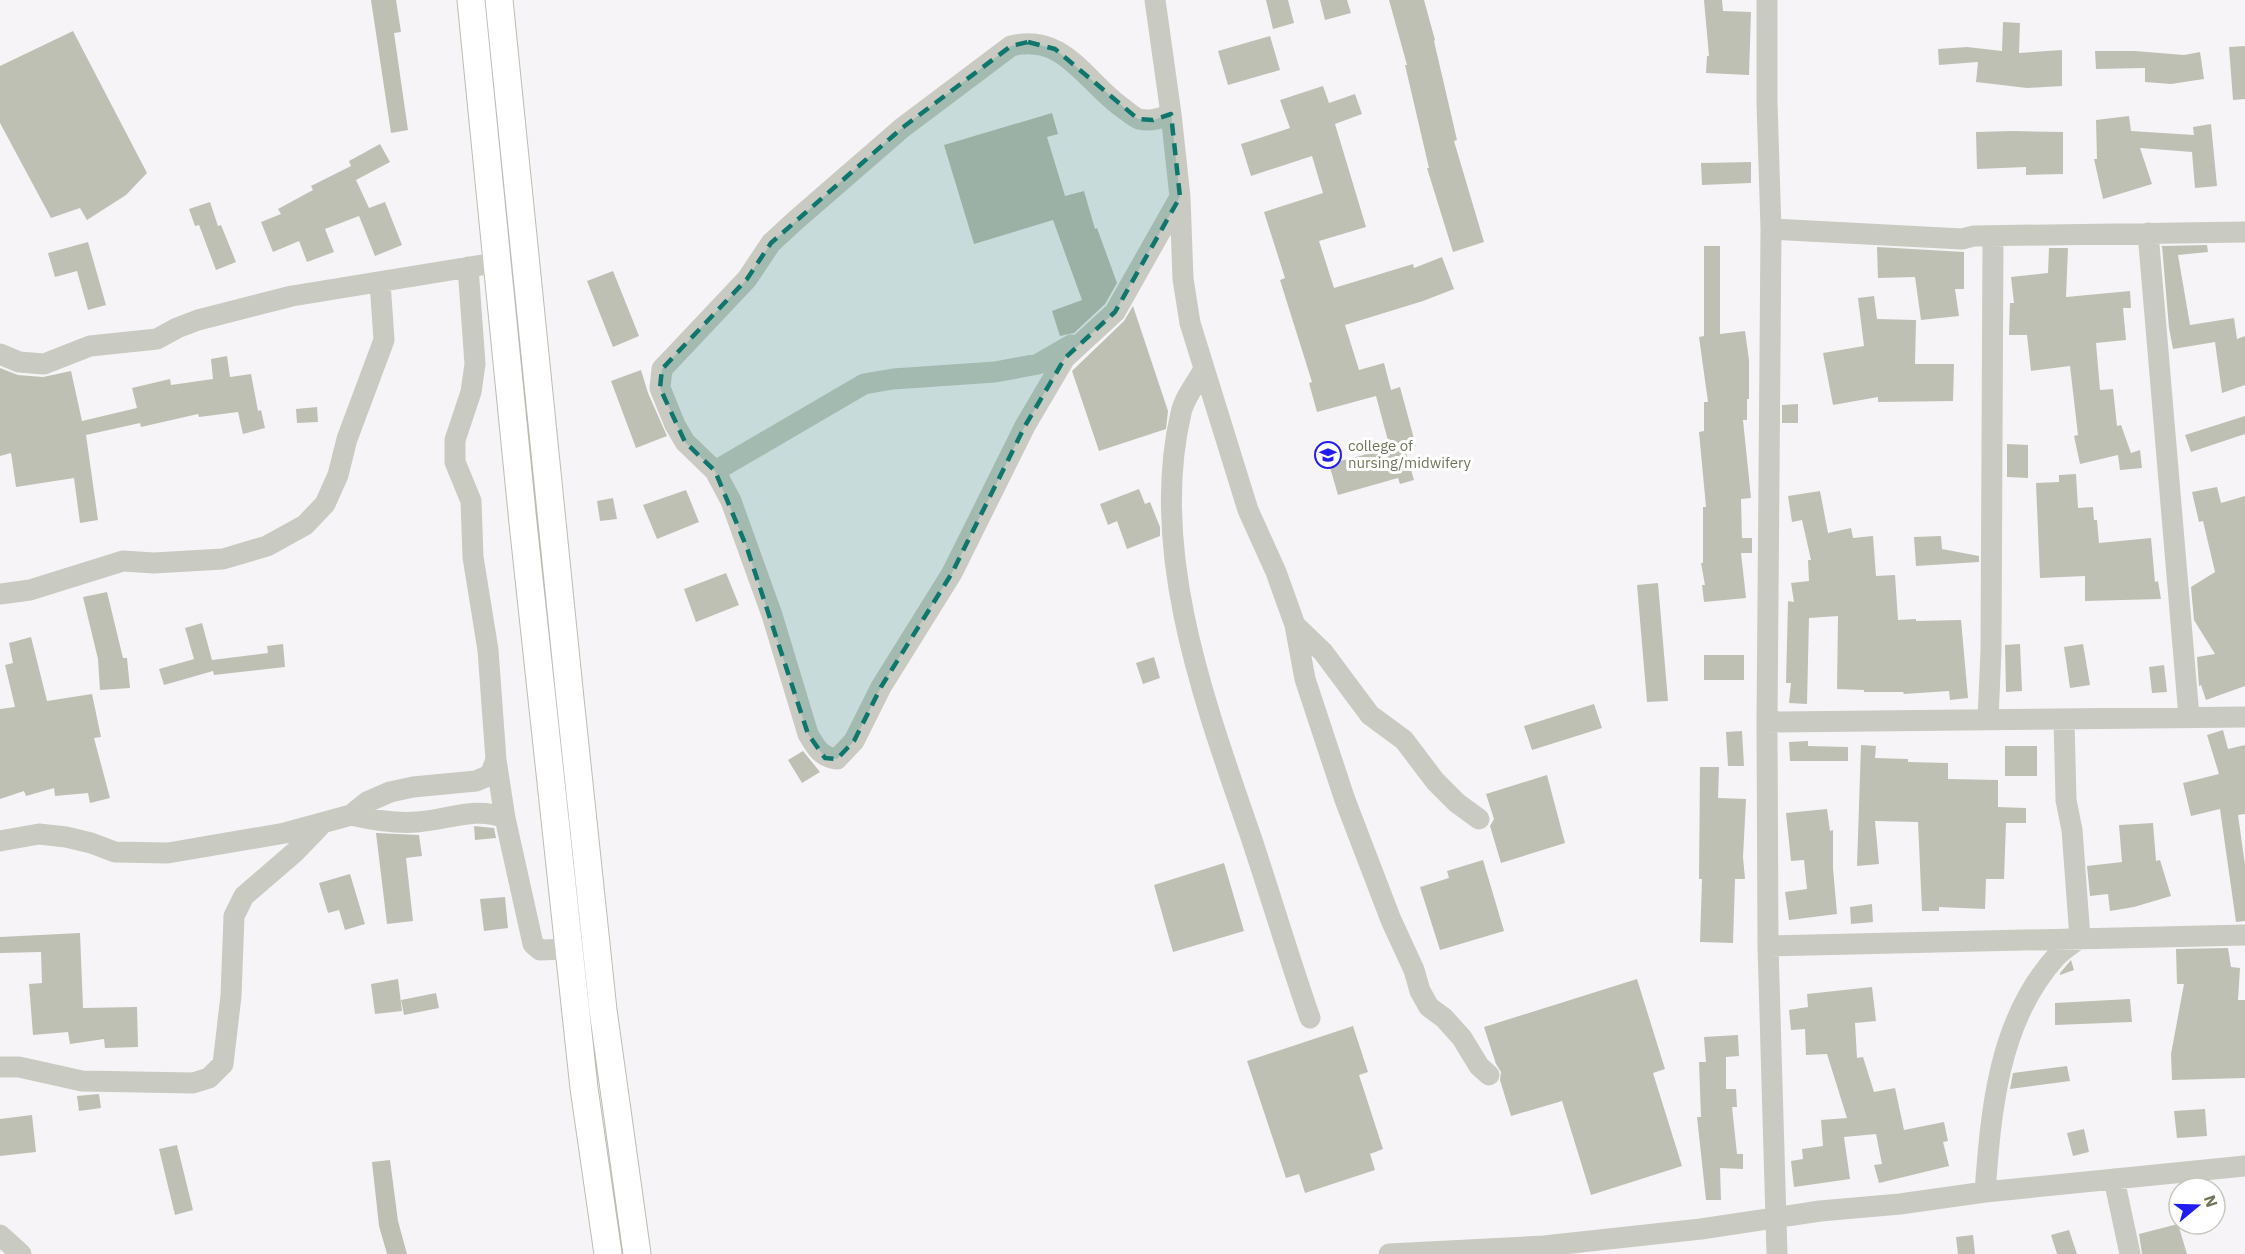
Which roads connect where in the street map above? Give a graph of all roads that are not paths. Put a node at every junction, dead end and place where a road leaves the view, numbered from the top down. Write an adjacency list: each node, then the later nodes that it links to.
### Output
1 (471, 0): 11 (main road)
2 (500, 0): 45 (main road)
3 (1155, 0): 5 (street)
4 (1767, 0): 7 (street)
5 (1171, 114): 6 (street); 17 (street)
6 (1180, 197): 14 (street); 16 (street)
7 (1771, 229): 10 (street); 24 (street)
8 (2245, 232): 9 (street)
9 (2148, 234): 10 (street); 20 (street)
10 (1993, 237): 22 (street)
11 (497, 262): 12 (street); 34 (main road)
12 (468, 267): 13 (street); 25 (street)
13 (381, 282): 15 (street); 18 (street)
14 (1089, 335): 17 (street); 17 (street)
15 (0, 354)
16 (1204, 369): 19 (street); 35 (street)
17 (715, 471)
18 (0, 594)
19 (1295, 625): 28 (street); 37 (street)
20 (2189, 717): 21 (street); 23 (street)
21 (2245, 717)
22 (1988, 719): 23 (street); 24 (street)
23 (2064, 720): 32 (street)
24 (1767, 722): 33 (street)
25 (496, 760): 26 (street); 27 (street)
26 (351, 814): 27 (street); 29 (street)
27 (505, 818): 34 (street)
28 (1479, 819)
29 (324, 822): 30 (street); 36 (street)
30 (0, 841)
31 (2245, 935): 32 (street)
32 (2080, 938): 33 (street); 40 (street)
33 (1768, 946): 41 (street)
34 (570, 949): 44 (main road)
35 (1310, 1018)
36 (0, 1067)
37 (1489, 1075)
38 (2245, 1166): 39 (street)
39 (2114, 1179): 40 (street); 48 (street)
40 (1985, 1192): 41 (street)
41 (1775, 1218): 46 (street); 47 (street)
42 (0, 1235): 43 (street)
43 (21, 1254)
44 (608, 1254)
45 (637, 1254)
46 (1389, 1254)
47 (1777, 1254)
48 (2130, 1254)

